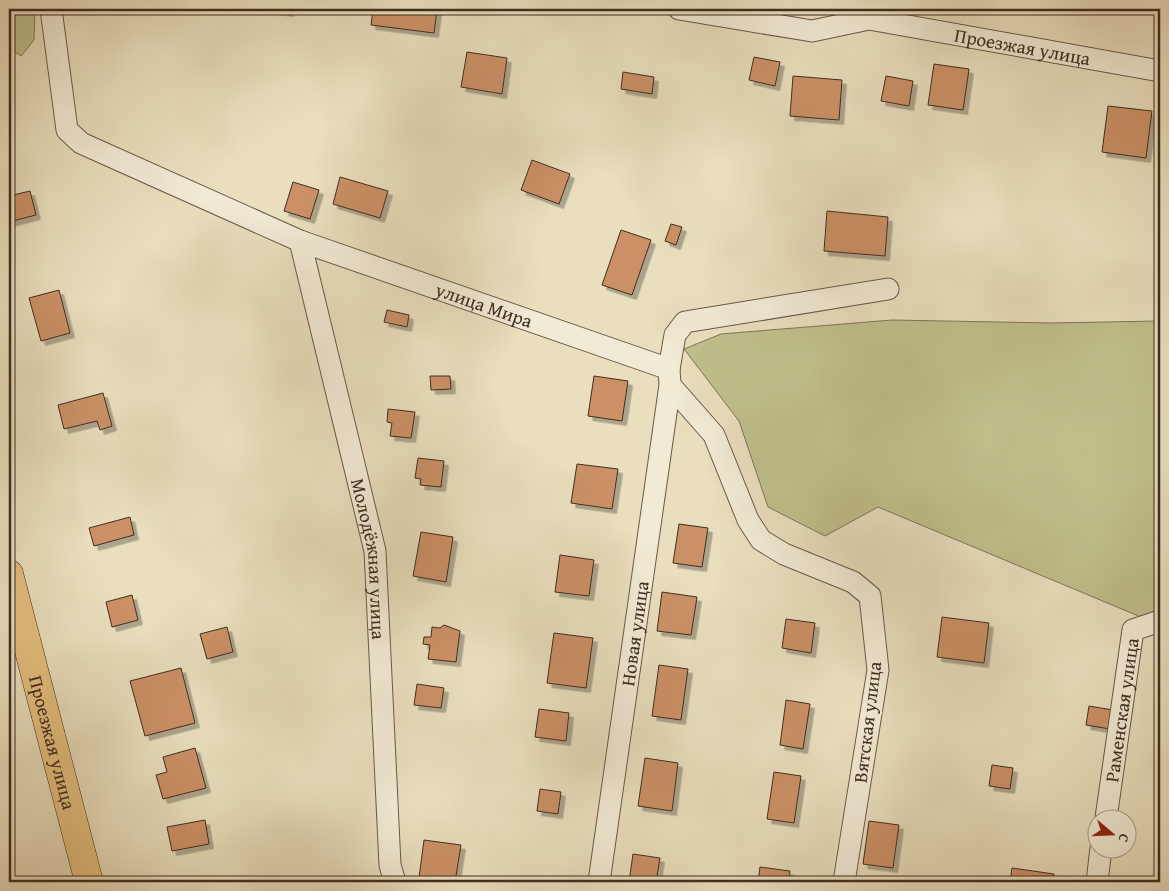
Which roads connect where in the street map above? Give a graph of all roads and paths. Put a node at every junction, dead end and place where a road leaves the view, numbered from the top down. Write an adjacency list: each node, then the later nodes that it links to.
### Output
1 (51, 9): 4 (street, улица Мира)
2 (679, 9): 3 (street, Проезжая улица)
3 (1160, 71)
4 (300, 241): 6 (street, улица Мира); 12 (street, Молодёжная улица)
5 (888, 288): 6 (street, Новая улица)
6 (670, 377): 13 (street, Новая улица); 14 (street, Вятская улица)
7 (9, 574): 11 (main road, Проезжая улица)
8 (1160, 620): 9 (street, Раменская улица)
9 (1107, 808)
10 (1100, 858): 15 (street)
11 (89, 882)
12 (395, 882)
13 (599, 882)
14 (844, 882)
15 (1096, 882)

